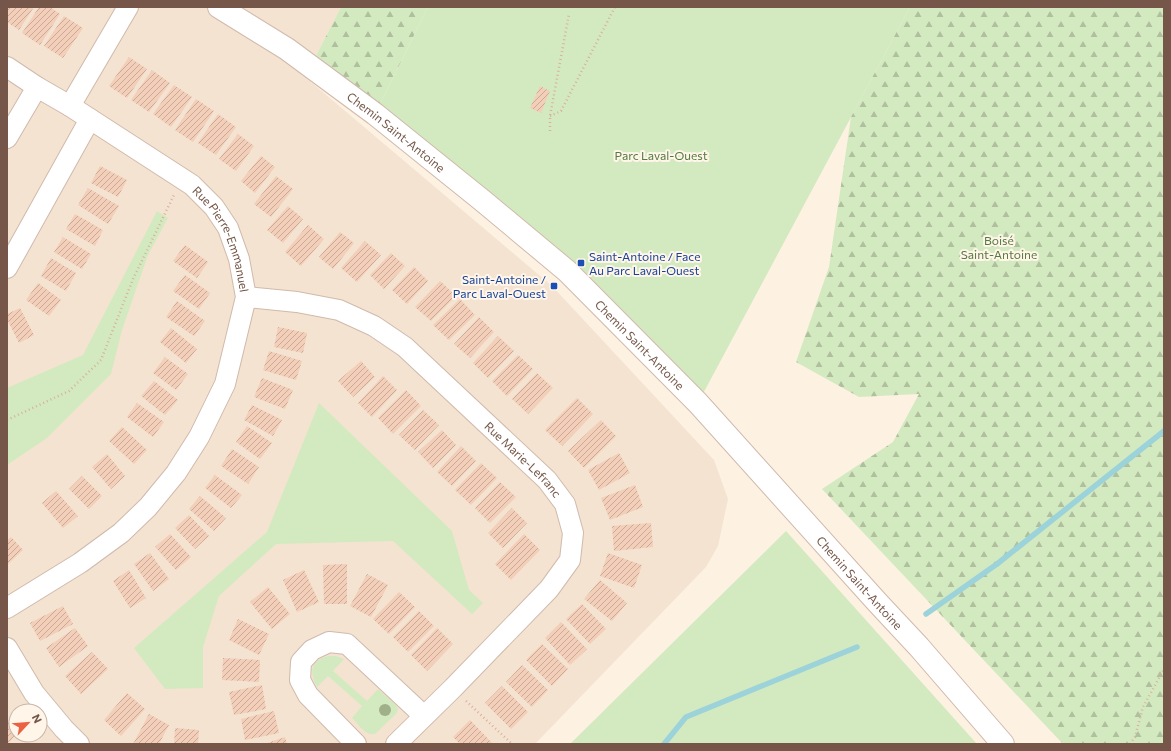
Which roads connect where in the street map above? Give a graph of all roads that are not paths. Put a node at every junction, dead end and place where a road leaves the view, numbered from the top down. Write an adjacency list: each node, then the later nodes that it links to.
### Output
1 (128, 7): 5 (street)
2 (219, 7): 16 (street, Chemin Saint-Antoine)
3 (7, 67): 4 (street, Rue Pierre-Emmanuel)
4 (36, 86): 5 (street, Rue Pierre-Emmanuel); 7 (street)
5 (70, 106): 6 (street, Rue Pierre-Emmanuel)
6 (90, 119): 8 (street); 9 (street, Rue Pierre-Emmanuel)
7 (7, 138)
8 (7, 268)
9 (246, 296): 10 (street, Rue Pierre-Emmanuel); 12 (street, Rue Marie-Lefranc)
10 (7, 608)
11 (7, 648): 13 (street)
12 (424, 716): 14 (street); 15 (street, Rue Marie-Lefranc)
13 (79, 744)
14 (356, 744)
15 (396, 744)
16 (1003, 744)

